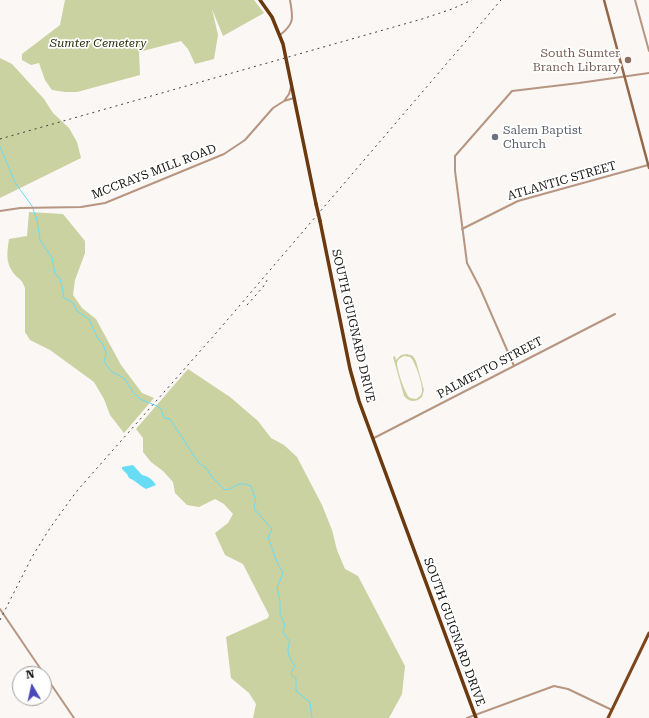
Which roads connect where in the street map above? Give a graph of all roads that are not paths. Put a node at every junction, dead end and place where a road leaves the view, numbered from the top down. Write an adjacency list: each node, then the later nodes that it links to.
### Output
1 (260, 0): 5 (highway, SOUTH GUIGNARD DRIVE)
2 (290, 0): 5 (street)
3 (604, 0): 8 (main road)
4 (635, 0): 6 (street)
5 (280, 35): 9 (highway, SOUTH GUIGNARD DRIVE)
6 (649, 51)
7 (649, 73): 8 (street)
8 (624, 76): 12 (main road); 14 (street)
9 (292, 86): 10 (highway, SOUTH GUIGNARD DRIVE); 11 (street)
10 (294, 98): 11 (street, MCCRAYS MILL ROAD); 17 (highway, SOUTH GUIGNARD DRIVE, bridge)
11 (284, 101): 13 (street, MCCRAYS MILL ROAD)
12 (649, 167): 14 (street, ATLANTIC STREET)
13 (0, 211)
14 (462, 229): 16 (street)
15 (615, 314): 16 (street, PALMETTO STREET)
16 (514, 366): 17 (street, PALMETTO STREET)
17 (372, 439): 23 (highway, SOUTH GUIGNARD DRIVE)
18 (0, 609): 20 (street)
19 (649, 633): 22 (main road)
20 (39, 666)
21 (52, 686): 24 (street)
22 (612, 710): 23 (street); 26 (main road)
23 (475, 716): 25 (street)
24 (74, 718)
25 (467, 718)
26 (608, 718)

